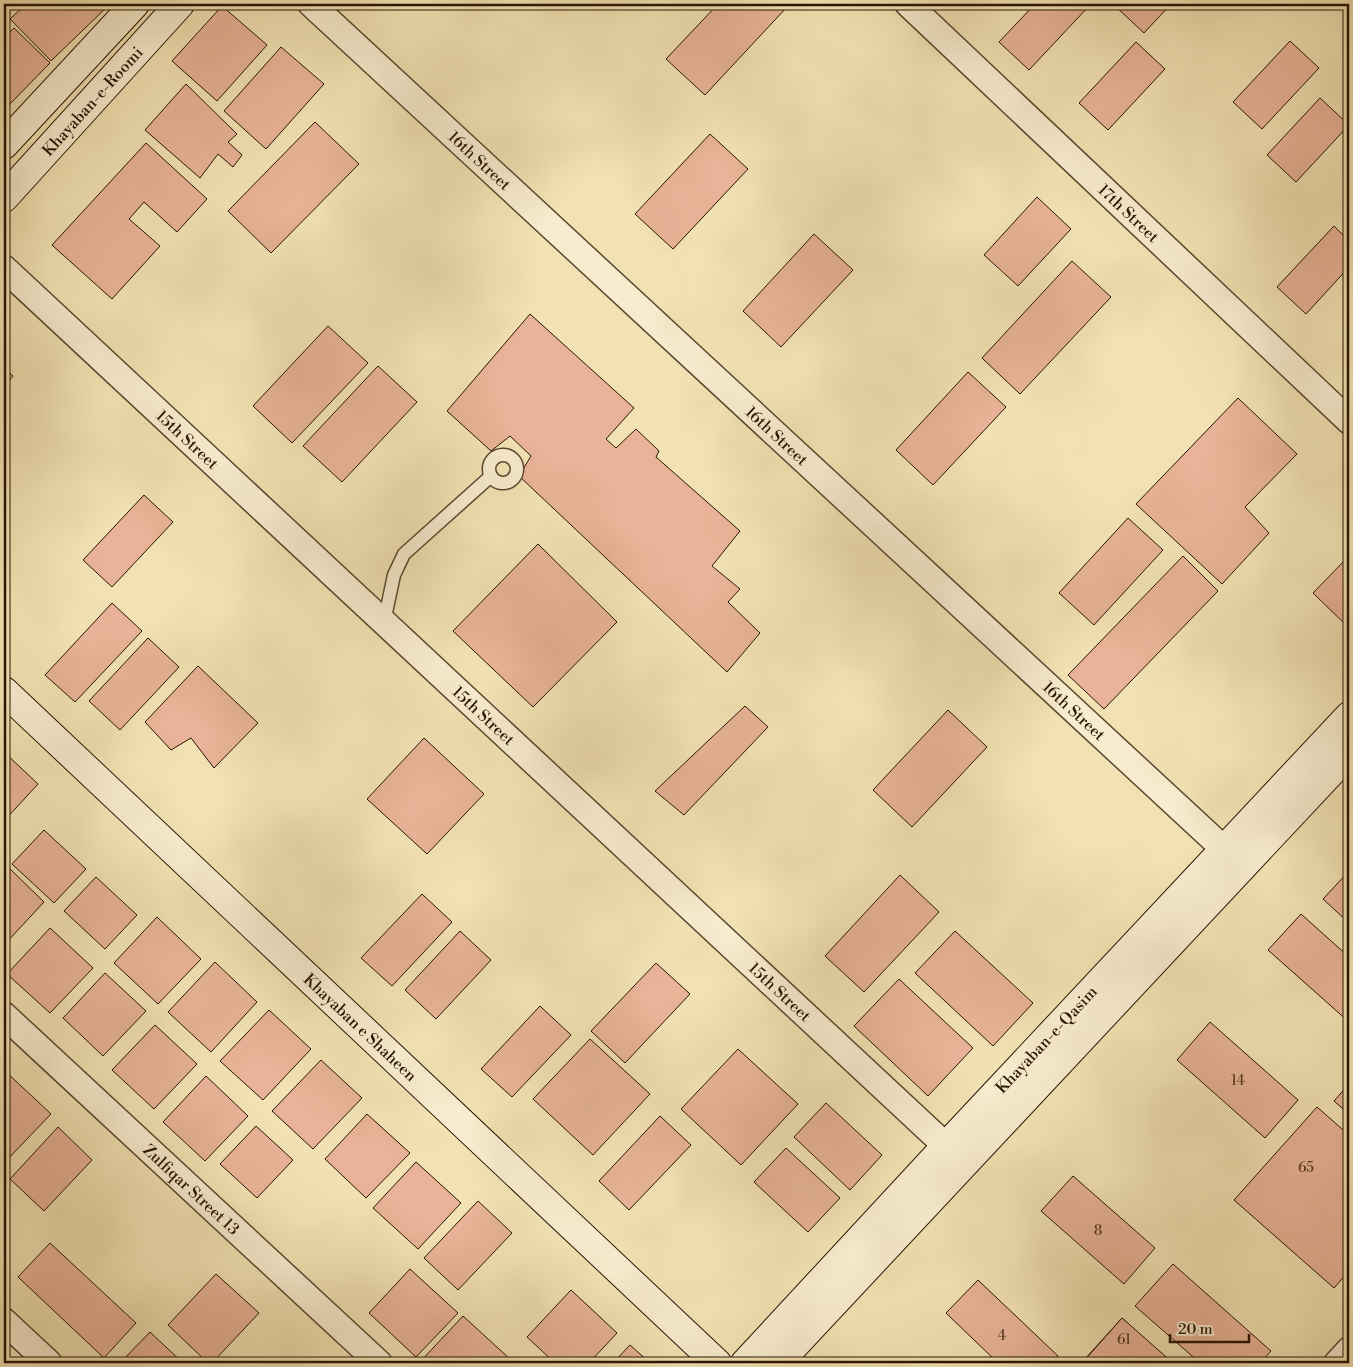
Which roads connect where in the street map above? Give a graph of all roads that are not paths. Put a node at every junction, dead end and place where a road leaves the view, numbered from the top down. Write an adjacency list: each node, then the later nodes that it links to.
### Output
1 (135, 4): 5 (street, Khayaban-e-Roomi)
2 (180, 4): 6 (street, Khayaban-e-Roomi)
3 (311, 4): 14 (street, 16th Street)
4 (908, 4): 8 (street, 17th Street)
5 (4, 145)
6 (4, 198)
7 (4, 268): 10 (street, 15th Street)
8 (1349, 421)
9 (491, 476): 10 (lane)
10 (384, 622): 16 (street, 15th Street)
11 (4, 691): 21 (street, Khayaban e Shaheen)
12 (1349, 716): 14 (street, Khayaban-e-Qasim)
13 (1349, 753): 14 (street, Khayaban-e-Qasim)
14 (1234, 858): 16 (street, Khayaban-e-Qasim)
15 (4, 1015): 20 (street, Zulfiqar Street 13)
16 (955, 1155): 22 (street, Khayaban-e-Qasim); 23 (street, Khayaban-e-Qasim)
17 (4, 1321): 19 (street)
18 (1349, 1350): 24 (street)
19 (49, 1363)
20 (379, 1363)
21 (717, 1363)
22 (745, 1363)
23 (778, 1363)
24 (1337, 1363)

